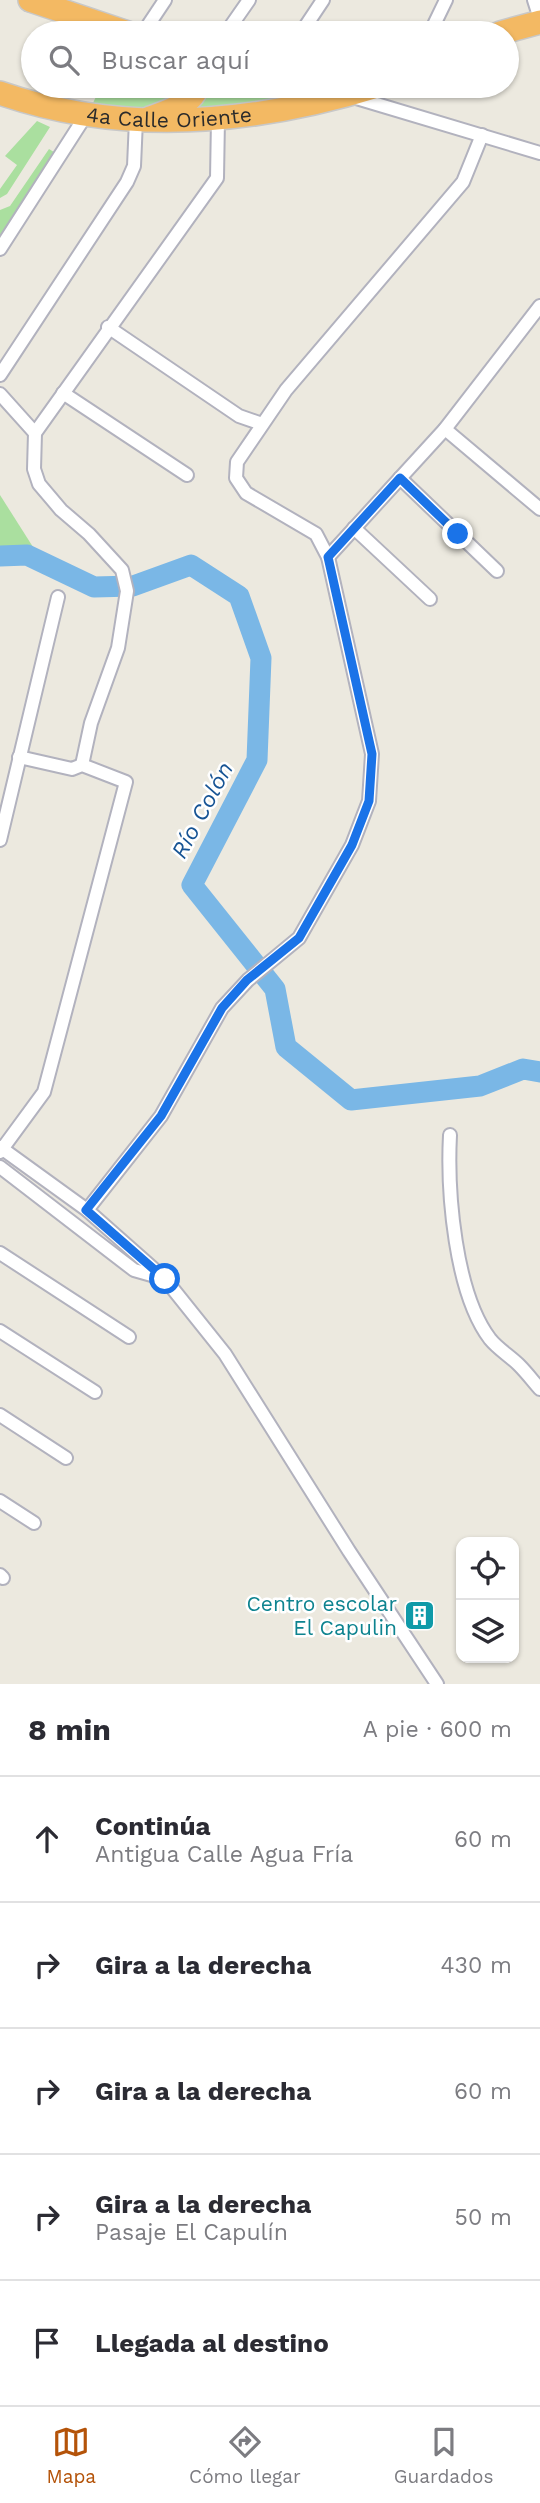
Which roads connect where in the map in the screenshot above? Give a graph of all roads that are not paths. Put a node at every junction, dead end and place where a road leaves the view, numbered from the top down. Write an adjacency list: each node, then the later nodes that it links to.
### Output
1 (30, 0): 8 (highway)
2 (249, 0): 10 (street)
3 (323, 0): 11 (street)
4 (446, 0): 12 (street)
5 (534, 0): 7 (street)
6 (157, 3): 9 (street)
7 (540, 20): 13 (highway)
8 (92, 21)
9 (149, 21)
10 (234, 21)
11 (308, 21)
12 (436, 21)
13 (519, 27)
14 (540, 35): 15 (highway)
15 (519, 42)
16 (0, 93): 20 (highway, 4a Calle Oriente)
17 (189, 98): 21 (highway)
18 (332, 98): 22 (highway, 4a Calle Oriente)
19 (357, 98): 23 (street)
20 (86, 115): 21 (highway, 4a Calle Oriente); 25 (street)
21 (140, 120): 22 (highway, 4a Calle Oriente); 28 (street)
22 (218, 120): 27 (street)
23 (482, 135): 24 (street); 31 (street)
24 (540, 153)
25 (0, 248)
26 (540, 306): 32 (street)
27 (108, 327): 29 (street); 31 (street)
28 (0, 375)
29 (62, 393): 33 (street); 34 (street)
30 (0, 394): 33 (street)
31 (262, 424): 38 (street)
32 (445, 429): 35 (street); 36 (street)
33 (35, 433): 43 (street)
34 (187, 475)
35 (400, 478): 37 (street); 39 (street)
36 (540, 509)
37 (354, 528): 38 (street); 41 (street)
38 (328, 557): 48 (street)
39 (497, 571)
40 (58, 597): 42 (street)
41 (430, 599)
42 (19, 757): 43 (street); 44 (street)
43 (82, 765): 46 (street)
44 (0, 841)
45 (450, 1135): 53 (street)
46 (0, 1149): 48 (street)
47 (0, 1167): 50 (street)
48 (86, 1210): 50 (street)
49 (0, 1254): 52 (street)
50 (165, 1279): 59 (street)
51 (0, 1331): 54 (street)
52 (130, 1337)
53 (540, 1389)
54 (95, 1392)
55 (0, 1415): 56 (street)
56 (66, 1458)
57 (0, 1501): 58 (street)
58 (34, 1523)
59 (437, 1684)

